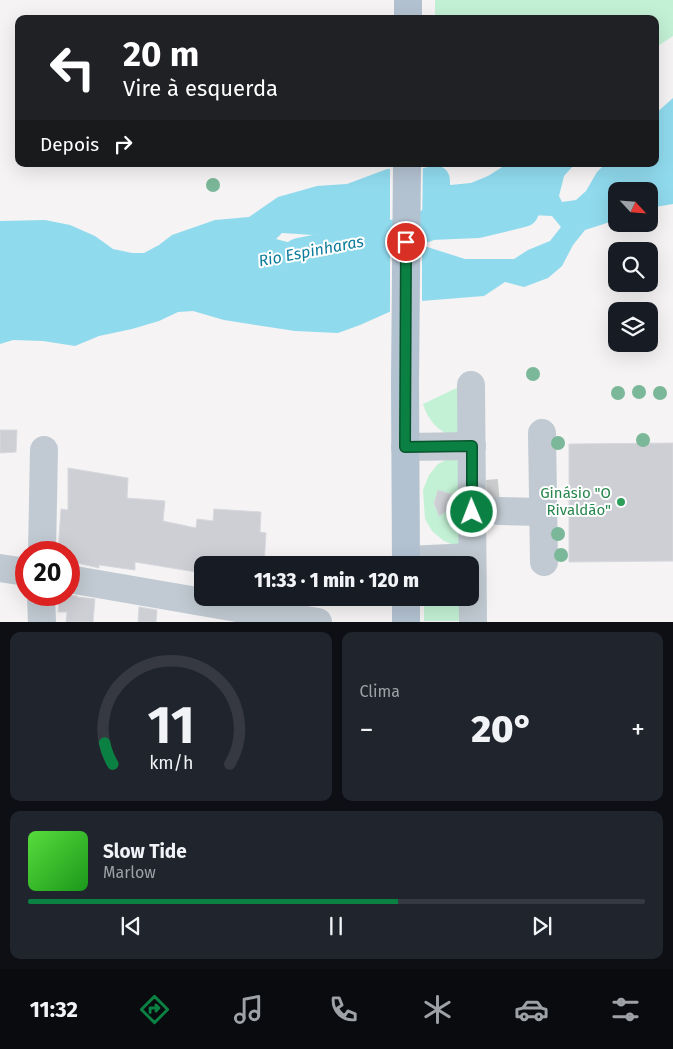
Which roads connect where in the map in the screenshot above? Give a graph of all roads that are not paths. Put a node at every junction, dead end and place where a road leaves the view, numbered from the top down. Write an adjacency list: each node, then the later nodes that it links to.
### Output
1 (408, 0): 2 (main road)
2 (408, 15)
3 (407, 167): 7 (main road)
4 (471, 385): 6 (street)
5 (542, 433): 10 (street)
6 (472, 446): 7 (street); 9 (street)
7 (405, 447): 12 (main road)
8 (44, 450): 11 (street)
9 (486, 502): 10 (street); 13 (street)
10 (543, 502): 14 (street)
11 (42, 541)
12 (406, 556)
13 (472, 556)
14 (544, 562)
15 (0, 568): 16 (street)
16 (15, 570)
17 (80, 582): 22 (street)
18 (41, 606): 21 (street)
19 (406, 606): 23 (main road)
20 (473, 606): 24 (street)
21 (42, 622)
22 (318, 622)
23 (406, 622)
24 (473, 622)

